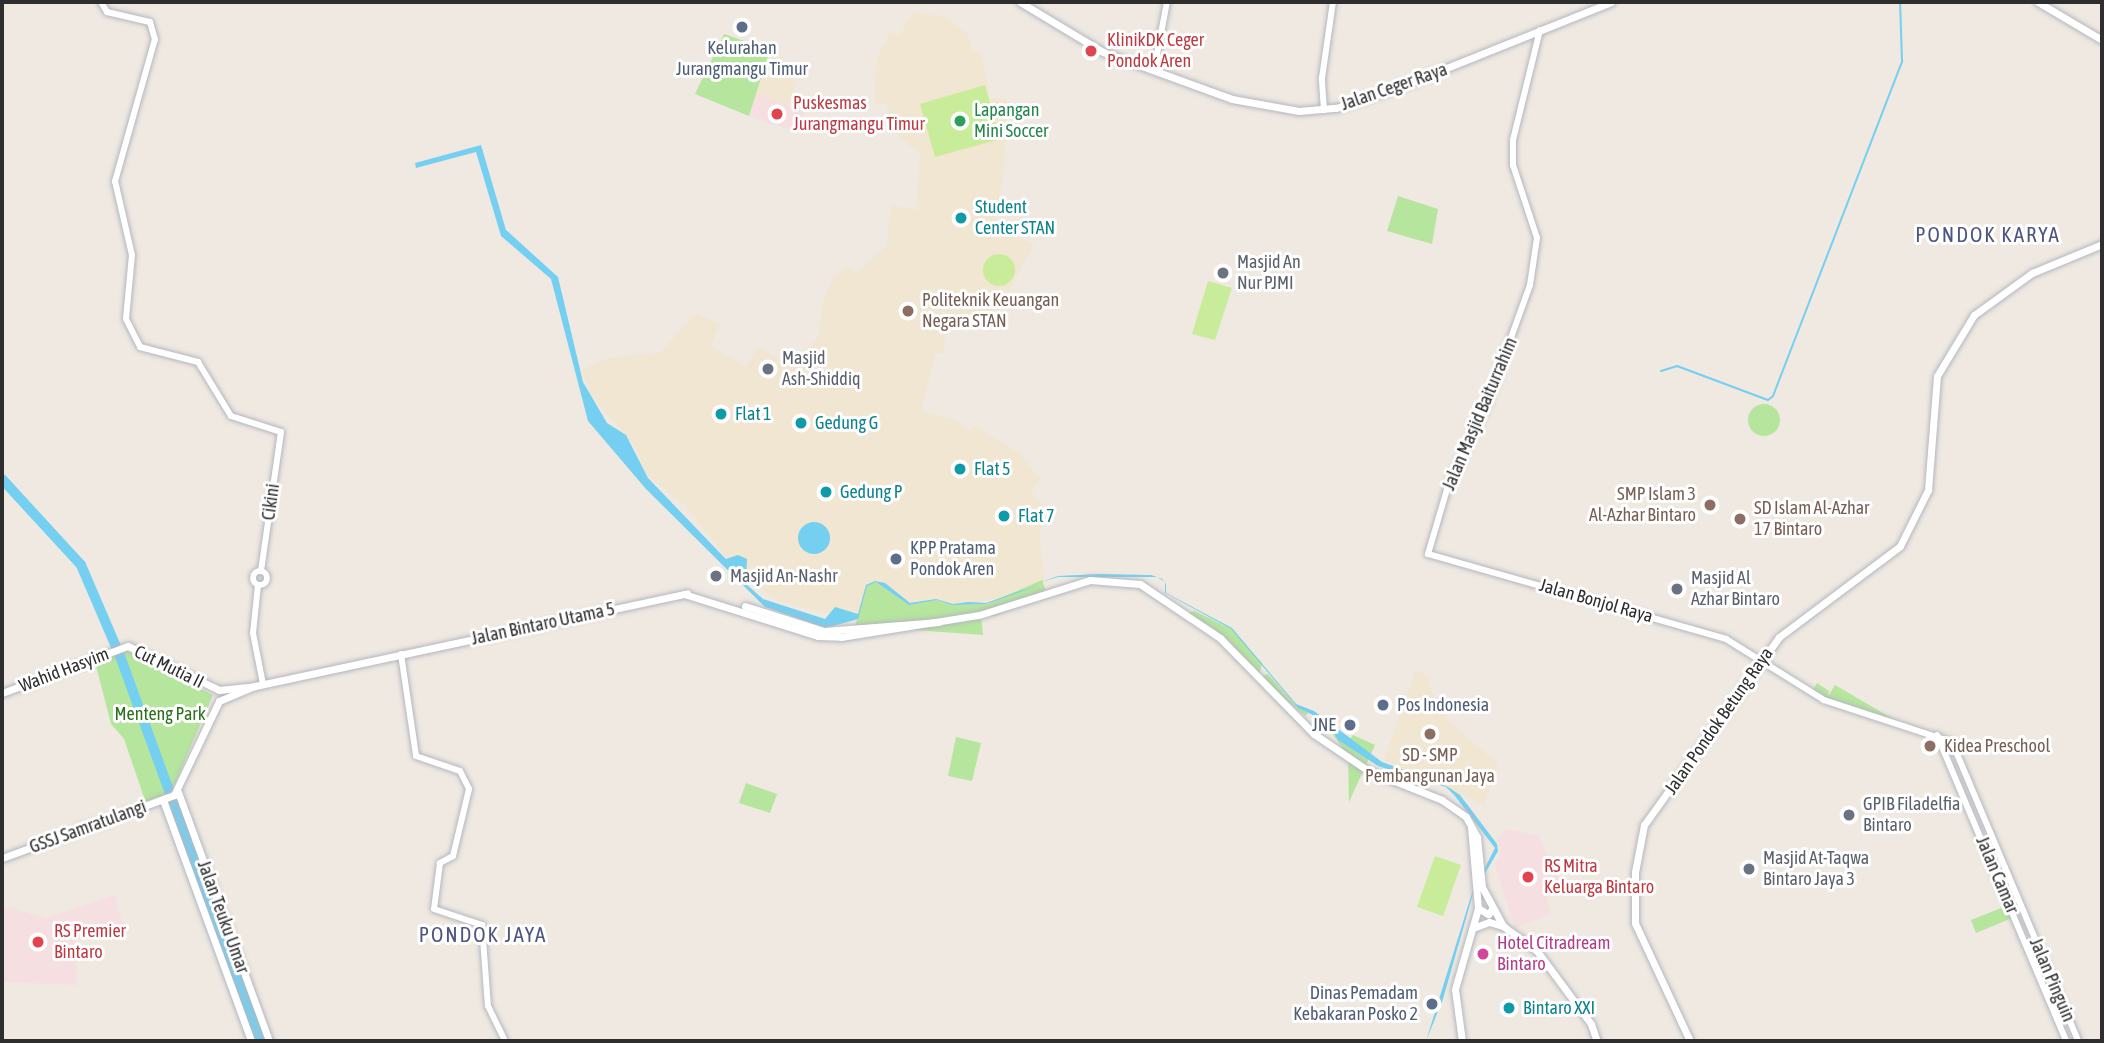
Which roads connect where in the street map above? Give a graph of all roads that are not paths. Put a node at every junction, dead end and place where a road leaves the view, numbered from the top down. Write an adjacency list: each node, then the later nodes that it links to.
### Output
1 (101, 2): 16 (street, Cikini)
2 (1020, 2): 9 (main road, Jalan Ceger Raya)
3 (1167, 2): 9 (street)
4 (1333, 2): 10 (street)
5 (1611, 2): 7 (main road, Jalan Ceger Raya)
6 (2038, 2): 8 (main road)
7 (1540, 30): 10 (main road, Jalan Ceger Raya); 12 (street, Jalan Masjid Baiturrahim)
8 (2102, 40)
9 (1154, 70): 10 (main road, Jalan Ceger Raya)
10 (1324, 110)
11 (2102, 244): 15 (main road, Jalan Pondok Betung Raya)
12 (1428, 554): 15 (street, Jalan Bonjol Raya)
13 (126, 646): 17 (main road, Cut Mutia II); 18 (main road, Wahid Hasyim)
14 (401, 654): 16 (main road, Jalan Bintaro Utama 5); 25 (main road, Jalan Bintaro Utama 5); 33 (street)
15 (1760, 659): 20 (street); 36 (main road, Jalan Pondok Betung Raya)
16 (259, 685): 17 (main road, Cut Mutia II); 19 (main road)
17 (212, 688): 19 (main road, Cut Mutia II)
18 (2, 693)
19 (219, 701): 23 (main road)
20 (1936, 733): 21 (street); 22 (street, Jalan Camar)
21 (1952, 742): 22 (street); 38 (street, Jalan Pinguin)
22 (1942, 744): 37 (street, Jalan Camar)
23 (170, 797): 24 (main road, Jalan Teuku Umar); 24 (main road, Jalan Teuku Umar); 26 (main road, GSSJ Samratulangi)
24 (175, 811): 31 (main road, Jalan Teuku Umar); 32 (main road, Jalan Teuku Umar)
25 (1471, 826): 27 (main road); 28 (main road)
26 (2, 858)
27 (1478, 908): 28 (main road); 30 (main road)
28 (1493, 908): 29 (main road)
29 (1503, 926): 30 (main road); 35 (main road)
30 (1473, 929): 34 (main road)
31 (251, 1041)
32 (269, 1041)
33 (505, 1041)
34 (1462, 1041)
35 (1597, 1041)
36 (1690, 1041)
37 (2066, 1041)
38 (2078, 1041)

